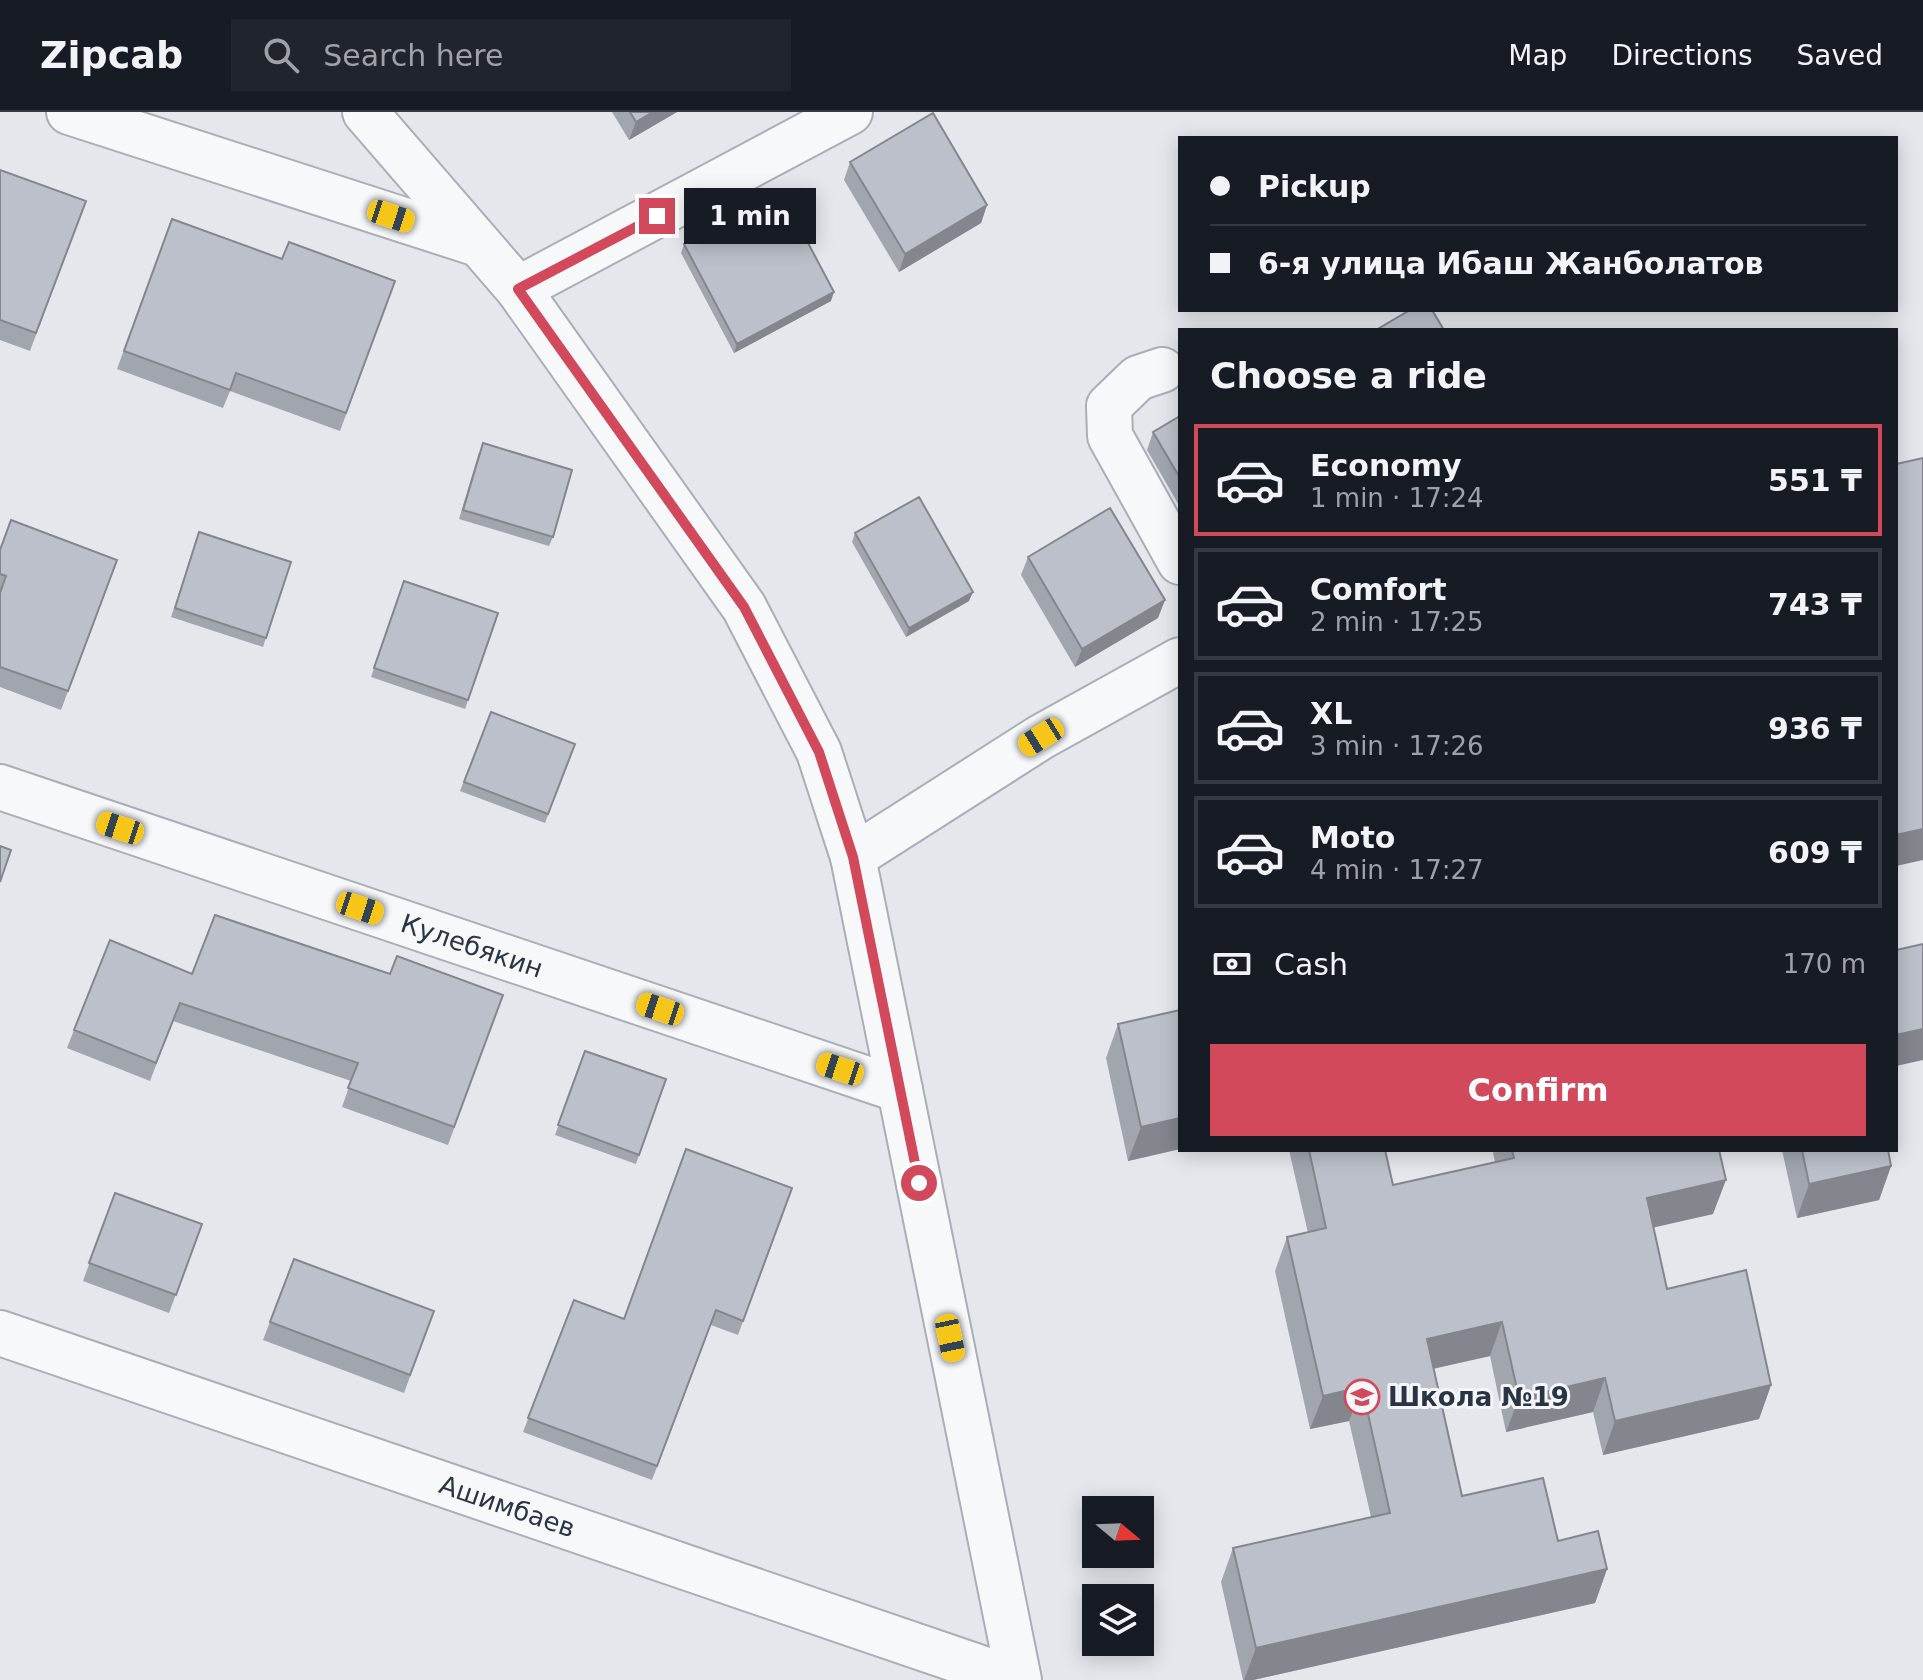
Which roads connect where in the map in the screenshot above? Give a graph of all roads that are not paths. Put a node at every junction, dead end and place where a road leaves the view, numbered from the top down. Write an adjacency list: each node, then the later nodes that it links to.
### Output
1 (69, 112): 4 (street)
2 (365, 112): 4 (street)
3 (850, 112): 5 (street)
4 (479, 244): 5 (street)
5 (518, 289): 10 (street)
6 (1162, 370): 7 (street)
7 (1178, 558)
8 (1178, 661): 10 (street)
9 (0, 787): 11 (street, Кулебякин)
10 (853, 857): 11 (street)
11 (900, 1090): 13 (street)
12 (0, 1333): 13 (street, Ашимбаев)
13 (1018, 1680)

